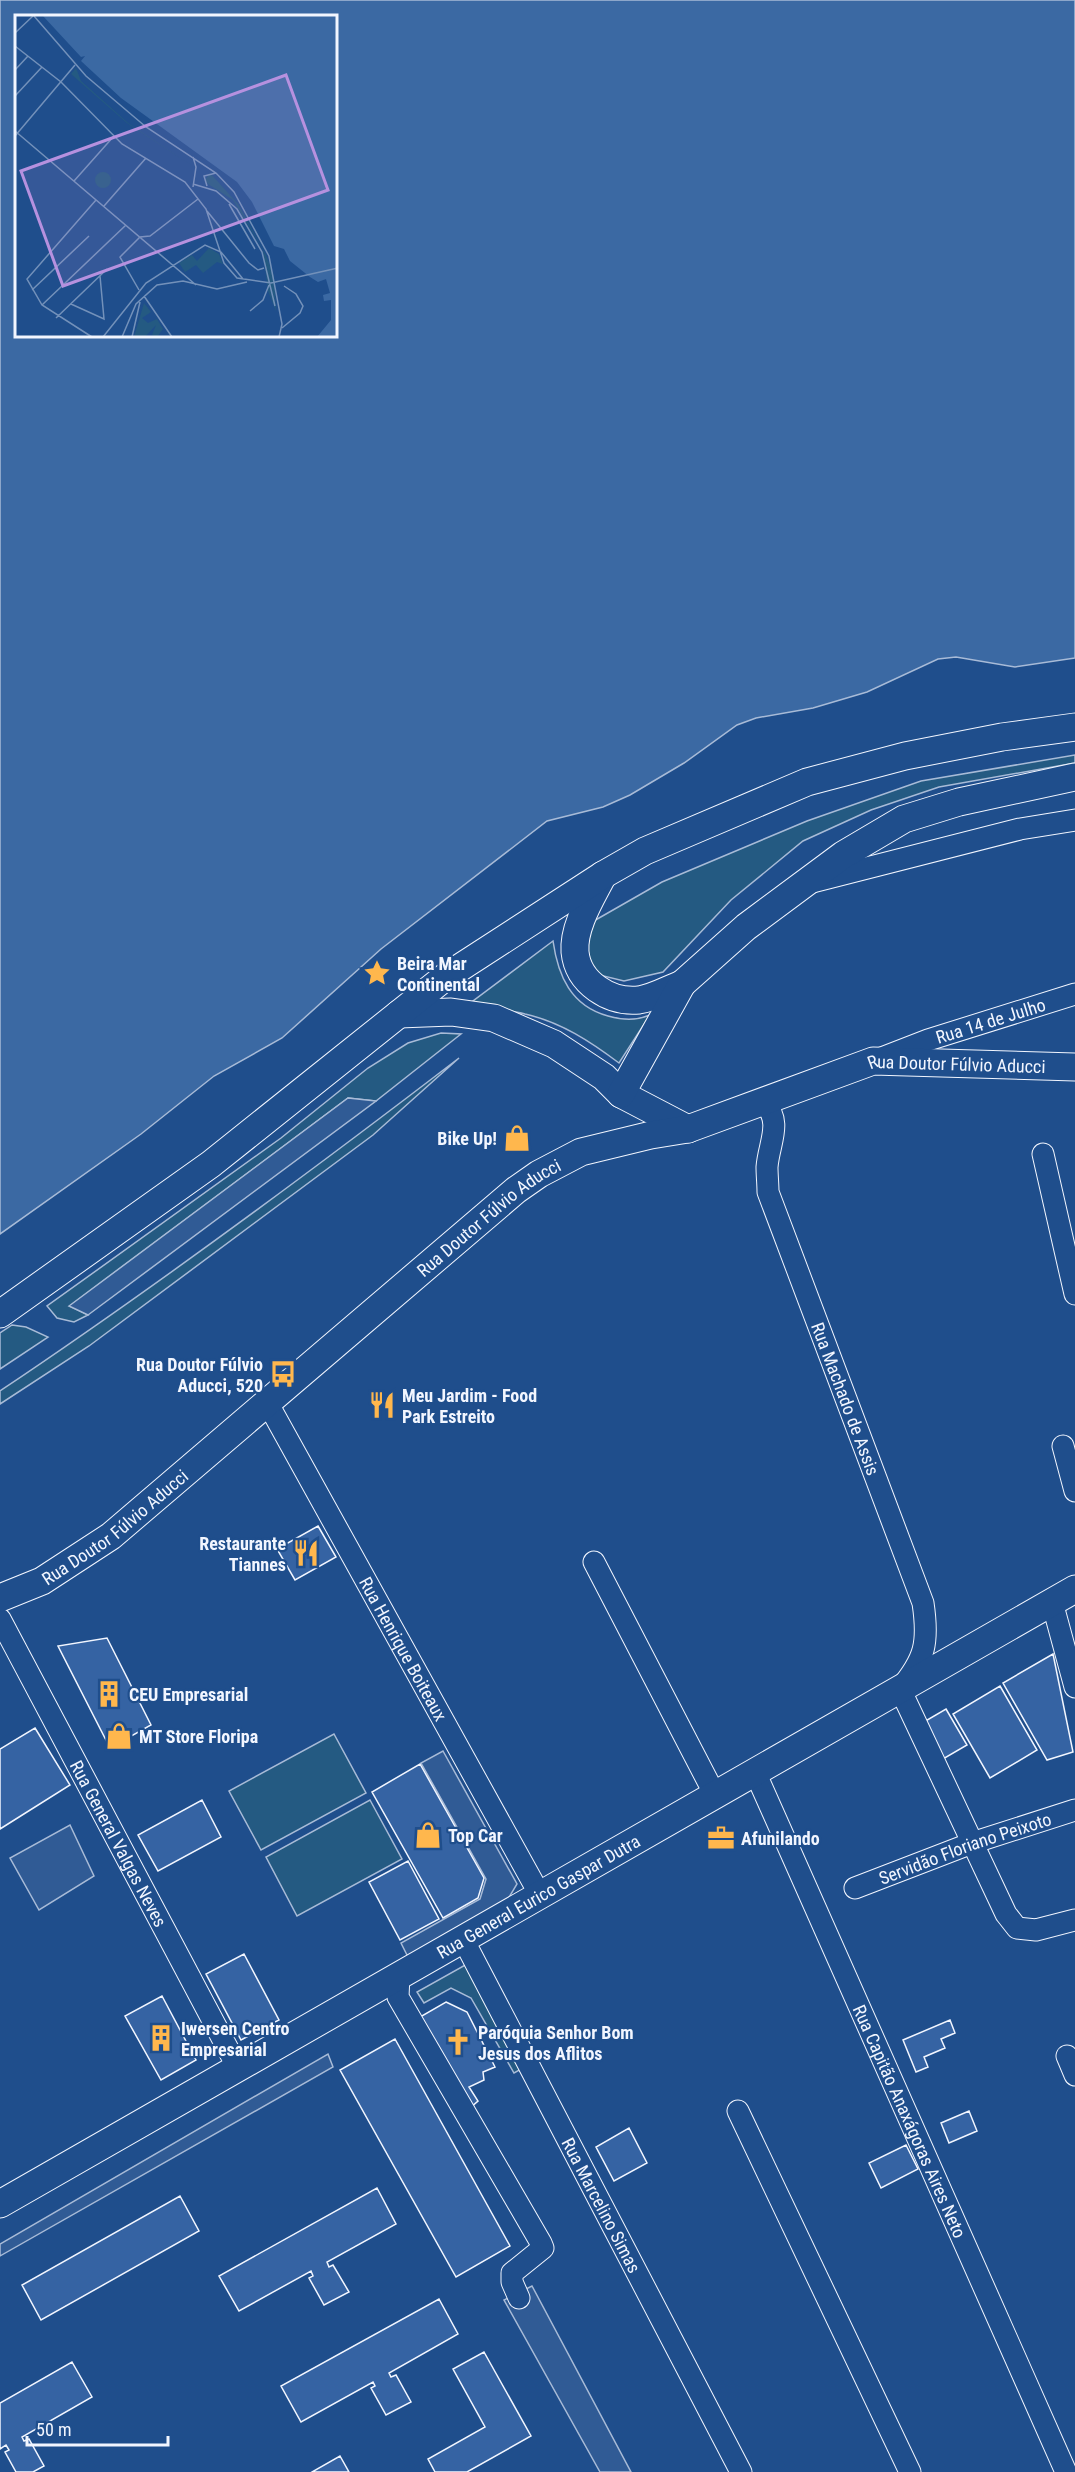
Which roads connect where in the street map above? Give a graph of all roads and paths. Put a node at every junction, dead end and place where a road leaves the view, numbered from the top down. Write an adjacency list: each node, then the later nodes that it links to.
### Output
1 (1075, 727): 4 (main road)
2 (1075, 777): 5 (main road)
3 (1075, 820): 5 (street)
4 (603, 875): 6 (main road); 8 (main road)
5 (800, 885): 6 (main road)
6 (682, 984): 11 (main road)
7 (1075, 994): 9 (street, Rua 14 de Julho)
8 (399, 1014): 11 (main road); 16 (main road)
9 (873, 1061): 10 (main road, Rua Doutor Fúlvio Aducci); 12 (main road, Rua Doutor Fúlvio Aducci)
10 (1075, 1067)
11 (621, 1094): 13 (main road)
12 (764, 1102): 13 (main road, Rua Doutor Fúlvio Aducci); 26 (street, Rua Machado de Assis)
13 (688, 1129): 17 (main road, Rua Doutor Fúlvio Aducci)
14 (1043, 1154): 15 (street)
15 (1075, 1294)
16 (0, 1314)
17 (267, 1402): 22 (main road, Rua Doutor Fúlvio Aducci); 32 (street, Rua Henrique Boiteaux)
18 (1063, 1446): 19 (street)
19 (1075, 1491)
20 (594, 1562): 28 (street)
21 (1075, 1589): 23 (main road, Rua General Eurico Gaspar Dutra)
22 (0, 1598)
23 (1052, 1602): 25 (street); 26 (main road, Rua General Eurico Gaspar Dutra)
24 (0, 1618): 36 (street, Rua General Valgas Neves)
25 (1075, 1687)
26 (900, 1689): 27 (main road, Rua General Eurico Gaspar Dutra); 30 (street)
27 (755, 1772): 28 (main road, Rua General Eurico Gaspar Dutra); 42 (street, Rua Capitão Anaxágoras Aires Neto)
28 (715, 1795): 32 (main road, Rua General Eurico Gaspar Dutra)
29 (1075, 1810): 30 (street, Servidão Floriano Peixoto)
30 (972, 1843): 31 (street, Servidão Floriano Peixoto); 33 (street)
31 (855, 1888)
32 (540, 1895): 34 (main road, Rua General Eurico Gaspar Dutra)
33 (1075, 1920)
34 (463, 1939): 35 (main road, Rua General Eurico Gaspar Dutra); 40 (street, Rua Marcelino Simas)
35 (399, 1975): 36 (main road, Rua General Eurico Gaspar Dutra); 39 (street)
36 (238, 2068): 38 (main road, Rua General Eurico Gaspar Dutra)
37 (738, 2111): 41 (street)
38 (0, 2204)
39 (519, 2298)
40 (741, 2472)
41 (910, 2472)
42 (1066, 2472)

